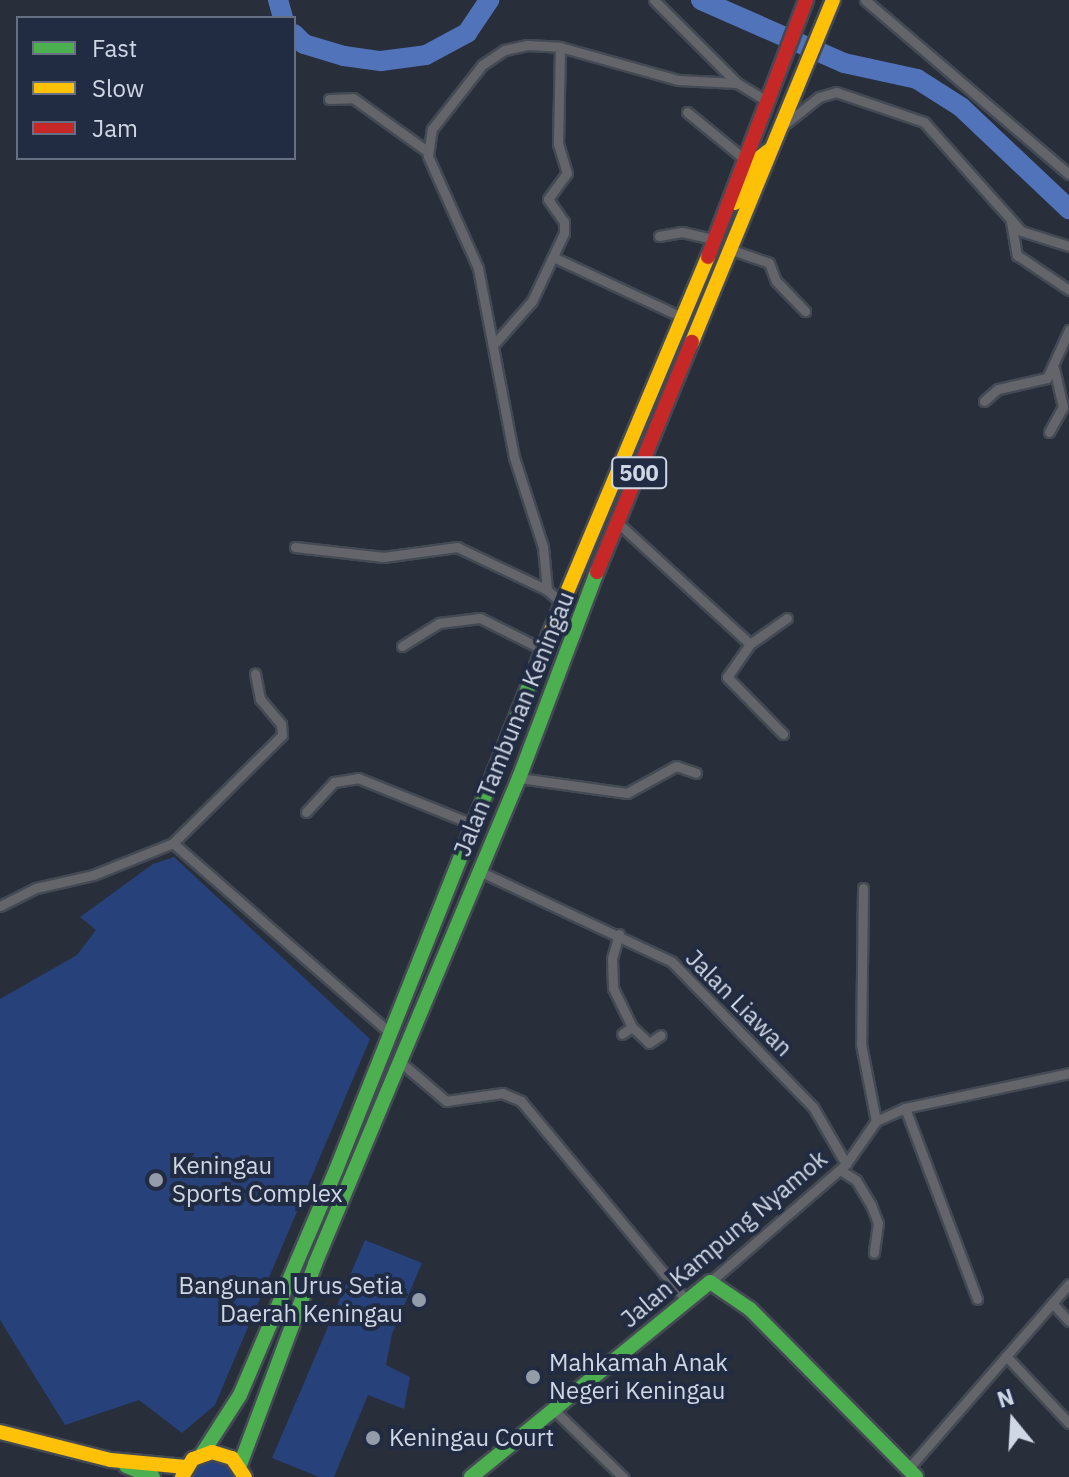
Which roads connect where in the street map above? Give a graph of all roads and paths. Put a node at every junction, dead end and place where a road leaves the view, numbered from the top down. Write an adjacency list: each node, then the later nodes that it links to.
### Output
1 (654, 0): 6 (street)
2 (833, 0): 10 (main road, Jalan Tambunan Keningau / 500)
3 (865, 0): 14 (street)
4 (804, 6): 8 (main road, Jalan Tambunan Keningau / 500)
5 (560, 47): 6 (street); 11 (street); 20 (street)
6 (737, 83): 8 (street)
7 (329, 99): 11 (street)
8 (765, 100): 13 (main road, Jalan Tambunan Keningau / 500)
9 (687, 112): 13 (street)
10 (779, 129): 12 (main road, Jalan Tambunan Keningau / 500); 15 (street)
11 (427, 151): 25 (street)
12 (770, 151): 16 (main road); 19 (main road, Jalan Tambunan Keningau / 500)
13 (742, 157): 16 (main road, Jalan Tambunan Keningau / 500)
14 (1069, 174)
15 (1011, 222): 18 (street); 21 (street)
16 (715, 234): 17 (street); 23 (main road, Jalan Tambunan Keningau / 500)
17 (659, 236)
18 (1069, 246)
19 (732, 250): 22 (street); 29 (main road, Jalan Tambunan Keningau / 500)
20 (553, 257): 23 (street); 25 (street)
21 (1069, 290)
22 (805, 311)
23 (684, 318): 32 (main road, Jalan Tambunan Keningau / 500)
24 (1069, 330): 26 (street)
25 (495, 343): 31 (street)
26 (1054, 369): 27 (street); 28 (street)
27 (984, 401)
28 (1049, 432)
29 (618, 523): 34 (street); 40 (main road, Jalan Tambunan Keningau / 500)
30 (295, 547): 31 (street)
31 (547, 590): 32 (street)
32 (562, 603): 36 (main road, Jalan Tambunan Keningau / 500)
33 (787, 618): 34 (street)
34 (750, 644): 38 (street)
35 (402, 646): 36 (street)
36 (544, 650): 42 (main road, Jalan Tambunan Keningau / 500)
37 (255, 673): 43 (street)
38 (783, 734)
39 (696, 773): 40 (street)
40 (519, 778): 44 (main road, Jalan Tambunan Keningau / 500)
41 (306, 812): 42 (street)
42 (475, 825): 49 (main road, Jalan Tambunan Keningau / 500)
43 (173, 843): 46 (street); 49 (street)
44 (479, 871): 47 (street, Jalan Liawan); 52 (main road, Jalan Tambunan Keningau / 500)
45 (863, 888): 55 (street)
46 (0, 906)
47 (619, 934): 48 (street); 56 (street, Jalan Liawan)
48 (632, 1027): 50 (street); 51 (street)
49 (391, 1034): 68 (main road, Jalan Tambunan Keningau / 500)
50 (622, 1034)
51 (661, 1035)
52 (399, 1061): 61 (street); 71 (main road, Jalan Tambunan Keningau / 500)
53 (1069, 1073): 54 (street)
54 (905, 1108): 55 (street); 60 (street)
55 (876, 1121): 56 (street, Jalan Kampung Nyamok)
56 (843, 1167): 57 (street, Jalan Liawan); 58 (street, Jalan Kampung Nyamok)
57 (874, 1253)
58 (710, 1282): 61 (main road, Jalan Kampung Nyamok); 72 (main road)
59 (1069, 1284): 62 (street)
60 (977, 1299)
61 (687, 1301): 65 (main road, Jalan Kampung Nyamok)
62 (1052, 1303): 63 (street); 64 (street)
63 (1069, 1321)
64 (1006, 1356): 66 (street); 72 (street)
65 (553, 1409): 74 (main road, Jalan Kampung Nyamok); 75 (street)
66 (1069, 1423)
67 (0, 1432): 69 (main road)
68 (202, 1454): 70 (main road, 500); 71 (main road, 500)
69 (111, 1460): 70 (main road); 73 (main road)
70 (184, 1472)
71 (244, 1473)
72 (912, 1473)
73 (153, 1477)
74 (471, 1477)
75 (623, 1477)

